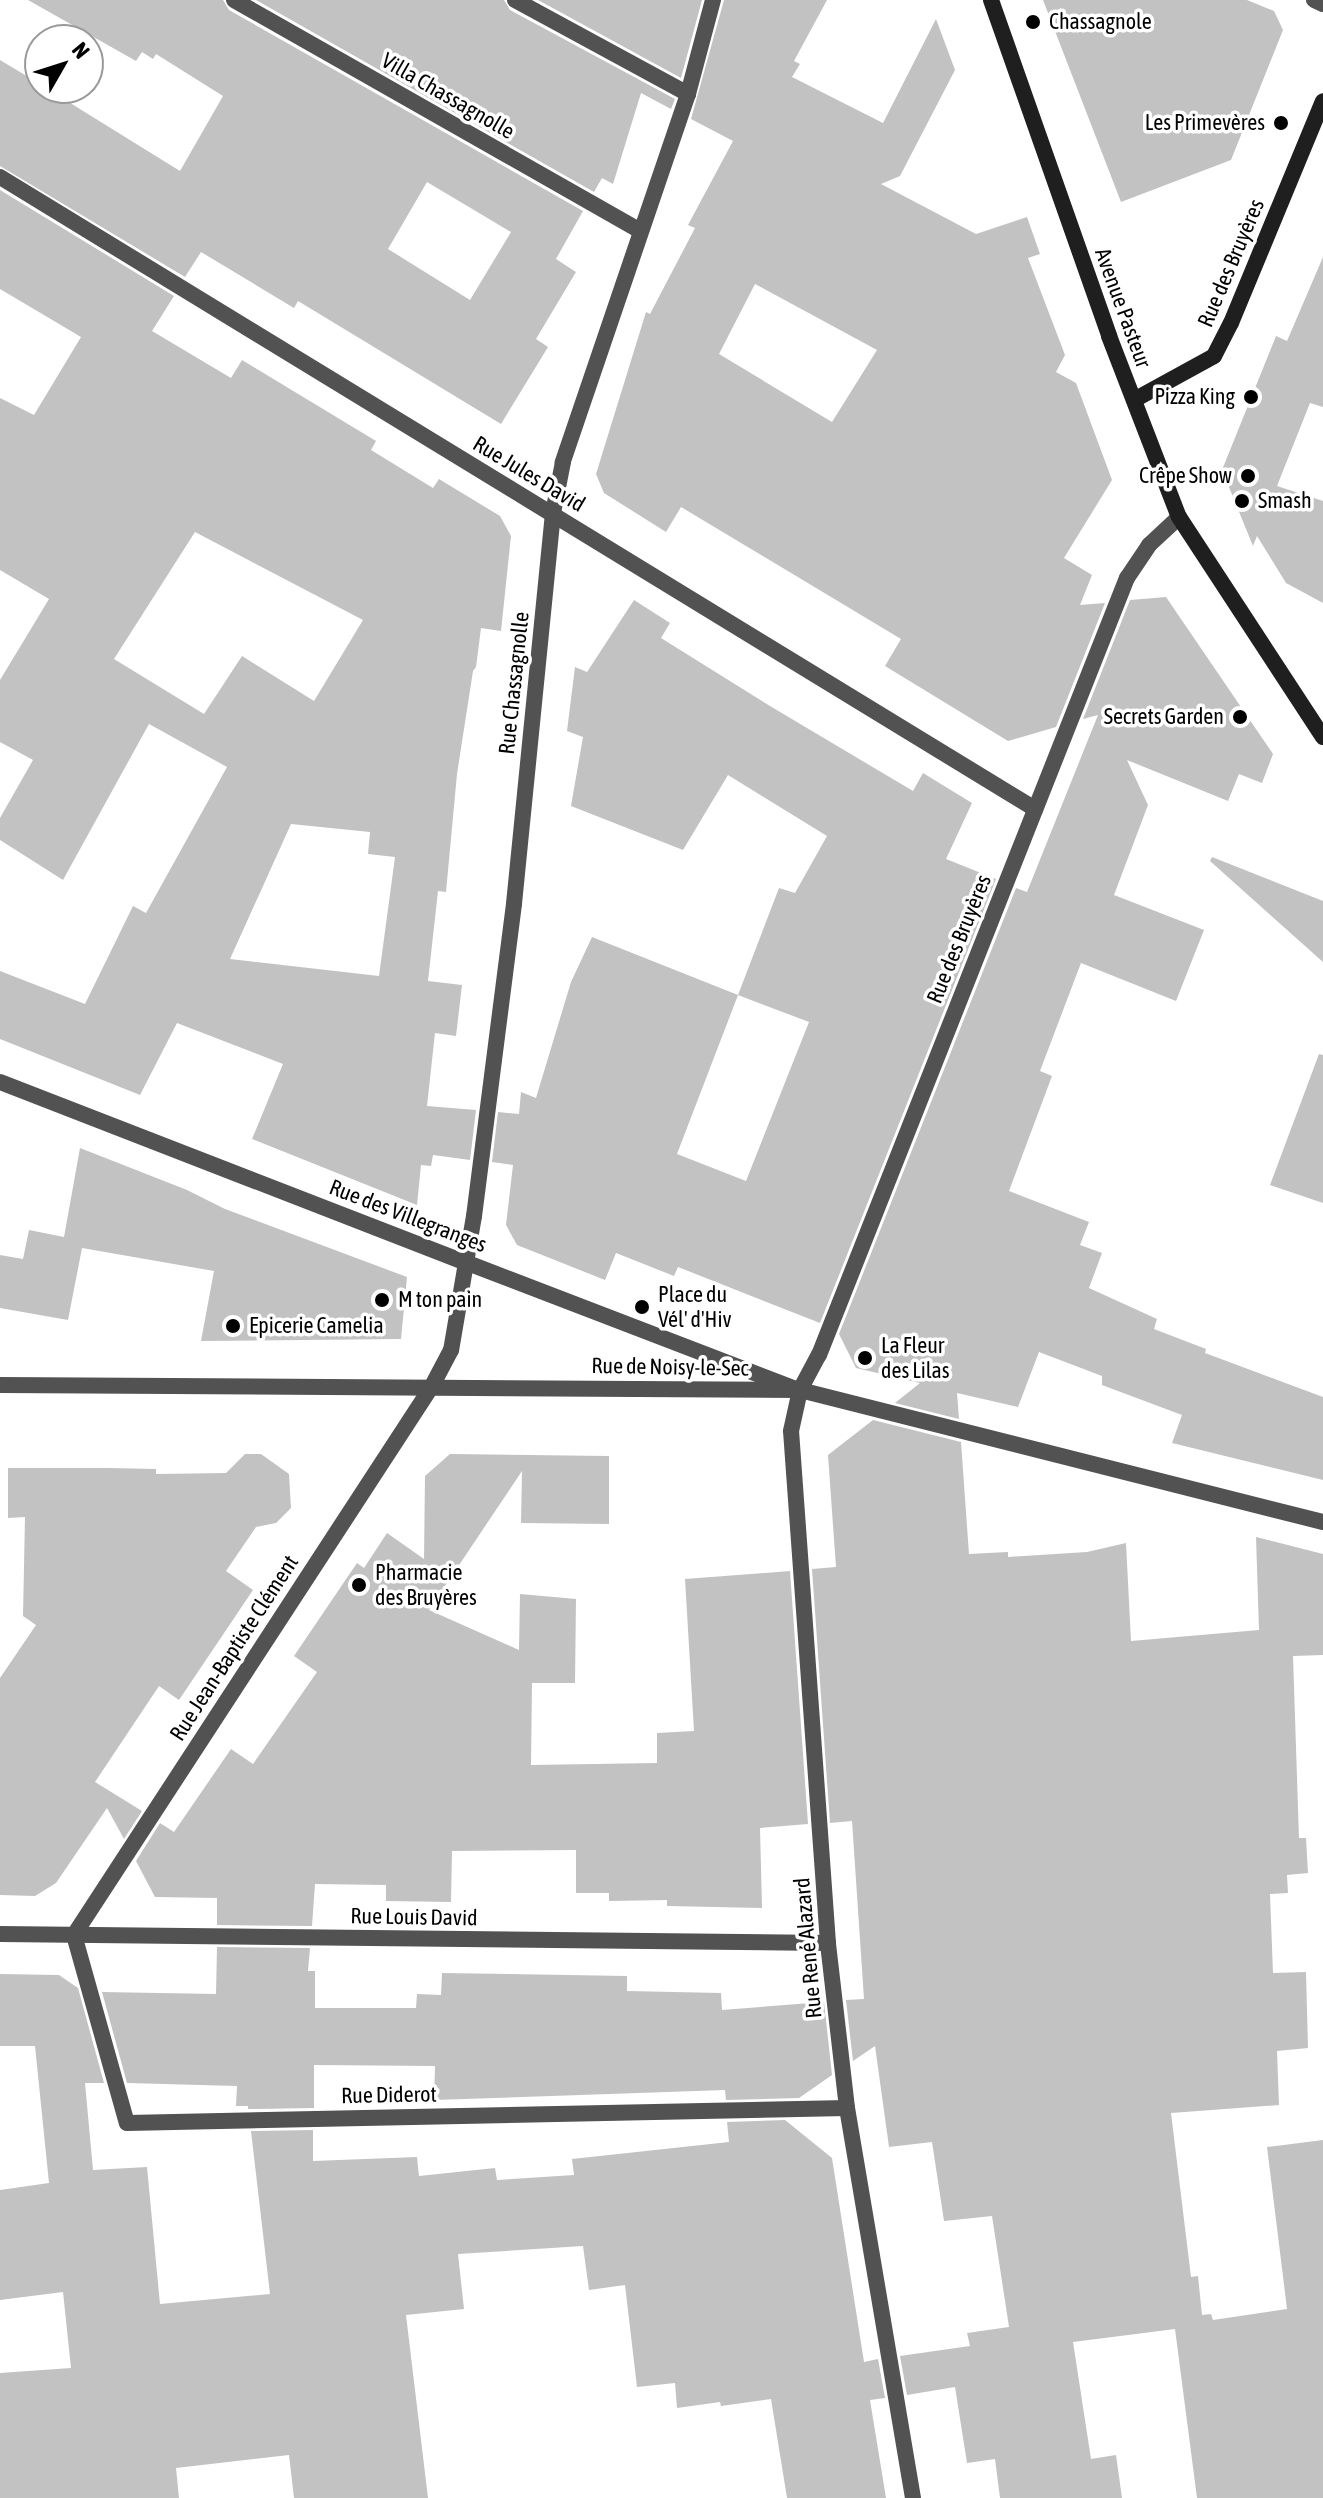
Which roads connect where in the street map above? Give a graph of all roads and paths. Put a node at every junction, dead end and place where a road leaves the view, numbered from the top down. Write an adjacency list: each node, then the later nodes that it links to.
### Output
1 (234, 0): 10 (street, Villa Chassagnolle)
2 (515, 0): 7 (street)
3 (713, 0): 7 (street, Rue Chassagnolle)
4 (991, 0): 11 (main road, Avenue Pasteur)
5 (1314, 0): 6 (street)
6 (1323, 4)
7 (688, 94): 10 (street, Rue Chassagnolle)
8 (1323, 101): 11 (main road, Rue des Bruyères)
9 (0, 177): 12 (street, Rue Jules David)
10 (639, 230): 12 (street, Rue Chassagnolle)
11 (1134, 400): 13 (main road, Avenue Pasteur)
12 (553, 513): 15 (street, Rue Jules David); 17 (street, Rue Chassagnolle)
13 (1179, 517): 14 (main road, Avenue Pasteur); 15 (street, Rue des Bruyères)
14 (1323, 737)
15 (1035, 809): 20 (street, Rue des Bruyères)
16 (0, 1082): 17 (street, Rue des Villegranges)
17 (465, 1262): 19 (street, Rue Chassagnolle); 20 (street, Rue des Villegranges)
18 (0, 1385): 19 (street, Rue de Noisy-le-Sec)
19 (432, 1386): 20 (street, Rue de Noisy-le-Sec); 23 (street, Rue Jean-Baptiste Clément)
20 (800, 1390): 21 (street, Rue de Noisy-le-Sec); 24 (street, Rue René Alazard)
21 (1323, 1522)
22 (0, 1934): 23 (street, Rue Louis David)
23 (74, 1935): 24 (street, Rue Louis David); 25 (street, Rue Diderot)
24 (828, 1943): 25 (street, Rue René Alazard)
25 (847, 2108): 26 (street, Rue René Alazard)
26 (913, 2498)

